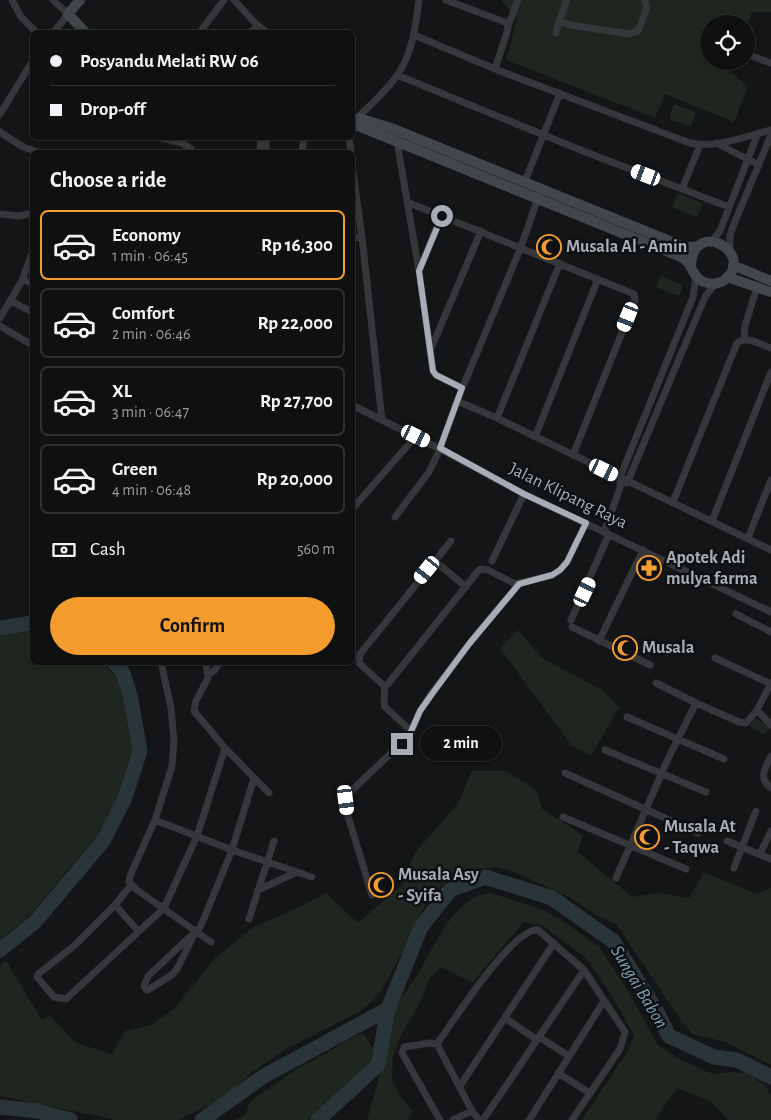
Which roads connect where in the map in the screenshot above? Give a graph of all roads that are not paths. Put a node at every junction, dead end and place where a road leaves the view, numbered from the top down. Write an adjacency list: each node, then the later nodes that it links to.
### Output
1 (12, 0): 15 (street)
2 (53, 0): 11 (street)
3 (80, 0): 11 (main road)
4 (224, 0): 18 (street)
5 (234, 0): 13 (street)
6 (419, 0): 22 (street)
7 (446, 0): 14 (street)
8 (518, 0): 14 (street)
9 (567, 0): 12 (street)
10 (645, 0): 12 (street)
11 (68, 14): 16 (street); 17 (main road)
12 (559, 21): 21 (street)
13 (258, 26): 19 (street); 20 (street)
14 (508, 26): 26 (street)
15 (34, 30)
16 (56, 30)
17 (83, 30)
18 (202, 30)
19 (253, 30)
20 (264, 30)
21 (556, 33)
22 (414, 36): 26 (street); 27 (street)
23 (755, 57): 24 (street)
24 (771, 63)
25 (30, 67): 29 (street)
26 (495, 69): 28 (street)
27 (398, 75): 30 (street); 36 (street)
28 (560, 93): 36 (street); 41 (street)
29 (0, 114)
30 (355, 119)
31 (355, 120): 42 (main road)
32 (355, 124): 39 (main road)
33 (771, 130): 35 (street)
34 (0, 132): 43 (street)
35 (758, 133): 40 (street); 45 (street)
36 (543, 134): 47 (street); 50 (street)
37 (771, 135): 46 (street)
38 (170, 140): 44 (street)
39 (397, 142): 42 (main road); 52 (street)
40 (716, 143): 41 (street); 45 (street)
41 (700, 145): 50 (street)
42 (421, 146): 47 (main road); 51 (main road)
43 (32, 150)
44 (191, 150)
45 (748, 159): 46 (street); 53 (street)
46 (759, 164): 63 (street)
47 (525, 181): 49 (main road)
48 (355, 187): 58 (street)
49 (541, 188): 51 (street); 61 (main road)
50 (682, 189): 53 (street)
51 (537, 199): 62 (street); 66 (main road)
52 (407, 202): 56 (street); 68 (street)
53 (729, 207): 60 (street)
54 (30, 213): 55 (street)
55 (0, 214)
56 (442, 216): 57 (street); 68 (street)
57 (481, 231): 62 (street); 85 (street)
58 (362, 237): 59 (street); 91 (street)
59 (355, 238)
60 (712, 241): 61 (main road); 63 (main road)
61 (699, 246): 66 (main road)
62 (521, 247): 65 (street); 87 (street)
63 (730, 251): 67 (main road)
64 (30, 259): 71 (street)
65 (560, 263): 72 (street); 90 (street)
66 (691, 264): 69 (main road)
67 (733, 265): 70 (main road); 73 (main road)
68 (419, 271): 85 (street)
69 (696, 277): 75 (main road); 96 (street)
70 (728, 277): 75 (main road); 76 (main road)
71 (23, 279): 74 (street); 78 (street)
72 (598, 279): 93 (street); 95 (street)
73 (771, 281)
74 (30, 283)
75 (715, 284): 98 (street)
76 (757, 287): 77 (main road); 82 (street)
77 (771, 292)
78 (11, 301): 79 (street); 80 (street)
79 (30, 311)
80 (0, 318)
81 (0, 326): 83 (street)
82 (741, 341): 84 (street); 101 (street)
83 (30, 344)
84 (771, 348)
85 (430, 352): 87 (street)
86 (771, 372): 104 (street)
87 (462, 388): 88 (street)
88 (457, 401): 90 (street); 94 (street)
89 (355, 406): 91 (street, Jalan Klipang Raya)
90 (497, 418): 93 (street)
91 (382, 420): 92 (street, Jalan Klipang Raya)
92 (416, 436): 94 (street, Jalan Klipang Raya); 102 (street)
93 (535, 437): 95 (street)
94 (440, 448): 100 (street, Jalan Klipang Raya); 103 (street)
95 (573, 455): 96 (street)
96 (620, 478): 98 (street); 99 (street)
97 (771, 480): 107 (street)
98 (628, 481): 99 (street); 101 (street)
99 (620, 488): 106 (street)
100 (524, 494): 105 (street, Jalan Klipang Raya); 112 (street)
101 (673, 502): 104 (street)
102 (355, 507)
103 (395, 517)
104 (712, 521): 107 (street)
105 (586, 523): 106 (street, Jalan Klipang Raya); 113 (street)
106 (606, 533): 109 (street, Jalan Klipang Raya); 118 (street)
107 (748, 538): 110 (street)
108 (451, 541): 111 (street)
109 (643, 550): 115 (street, Jalan Klipang Raya); 118 (street)
110 (771, 550)
111 (435, 560): 114 (street); 127 (street)
112 (492, 561)
113 (519, 584): 114 (street); 132 (street)
114 (466, 587): 127 (street)
115 (771, 612)
116 (736, 614): 117 (street)
117 (771, 632)
118 (599, 641): 120 (street)
119 (715, 658): 126 (street)
120 (650, 664)
121 (162, 665): 147 (street)
122 (206, 665): 124 (street)
123 (218, 665): 124 (street)
124 (208, 675): 134 (street)
125 (656, 683): 128 (street)
126 (771, 684): 129 (street)
127 (384, 685): 132 (street)
128 (696, 703): 129 (street); 133 (street)
129 (757, 710): 131 (street)
130 (627, 717): 133 (street)
131 (771, 725)
132 (411, 731): 166 (street)
133 (679, 740): 137 (street); 139 (street)
134 (225, 748): 140 (street); 150 (street)
135 (605, 750): 139 (street)
136 (771, 756): 141 (street)
137 (724, 759)
138 (565, 774): 144 (street)
139 (662, 774): 142 (street); 144 (street)
140 (254, 778): 143 (street); 155 (street)
141 (771, 788)
142 (706, 792)
143 (269, 793)
144 (646, 810): 149 (street); 153 (street)
145 (756, 811): 154 (street)
146 (563, 817): 153 (street)
147 (155, 820): 150 (street); 164 (street)
148 (771, 831): 156 (street)
149 (698, 833)
150 (197, 836): 155 (street); 168 (street)
151 (727, 841): 154 (street)
152 (274, 842): 158 (street)
153 (630, 845): 160 (street); 163 (street)
154 (742, 847): 156 (street); 159 (street)
155 (232, 850): 158 (street); 171 (street)
156 (760, 854): 157 (street)
157 (771, 859)
158 (267, 862): 161 (street); 165 (street)
159 (734, 868)
160 (686, 869)
161 (297, 872): 162 (street); 165 (street)
162 (312, 877)
163 (616, 878)
164 (131, 885): 167 (street); 168 (street)
165 (258, 890): 169 (street)
166 (372, 896)
167 (115, 905): 170 (street); 170 (street)
168 (164, 908): 170 (street); 171 (street)
169 (249, 919)
170 (138, 931)
171 (196, 931): 171 (street); 172 (street)
172 (211, 942)
173 (554, 943): 174 (street); 176 (street); 178 (street)
174 (584, 970): 175 (street); 177 (street)
175 (604, 1001): 179 (street); 182 (street)
176 (505, 1018): 177 (street); 181 (street)
177 (538, 1038): 179 (street); 187 (street)
178 (437, 1044): 181 (street); 184 (street)
179 (569, 1056): 180 (street)
180 (558, 1073): 182 (street); 188 (street)
181 (460, 1086): 183 (street)
182 (590, 1093): 189 (street)
183 (472, 1111): 185 (street); 186 (street)
184 (440, 1120)
185 (452, 1120)
186 (479, 1120)
187 (484, 1120)
188 (529, 1120)
189 (572, 1120)

